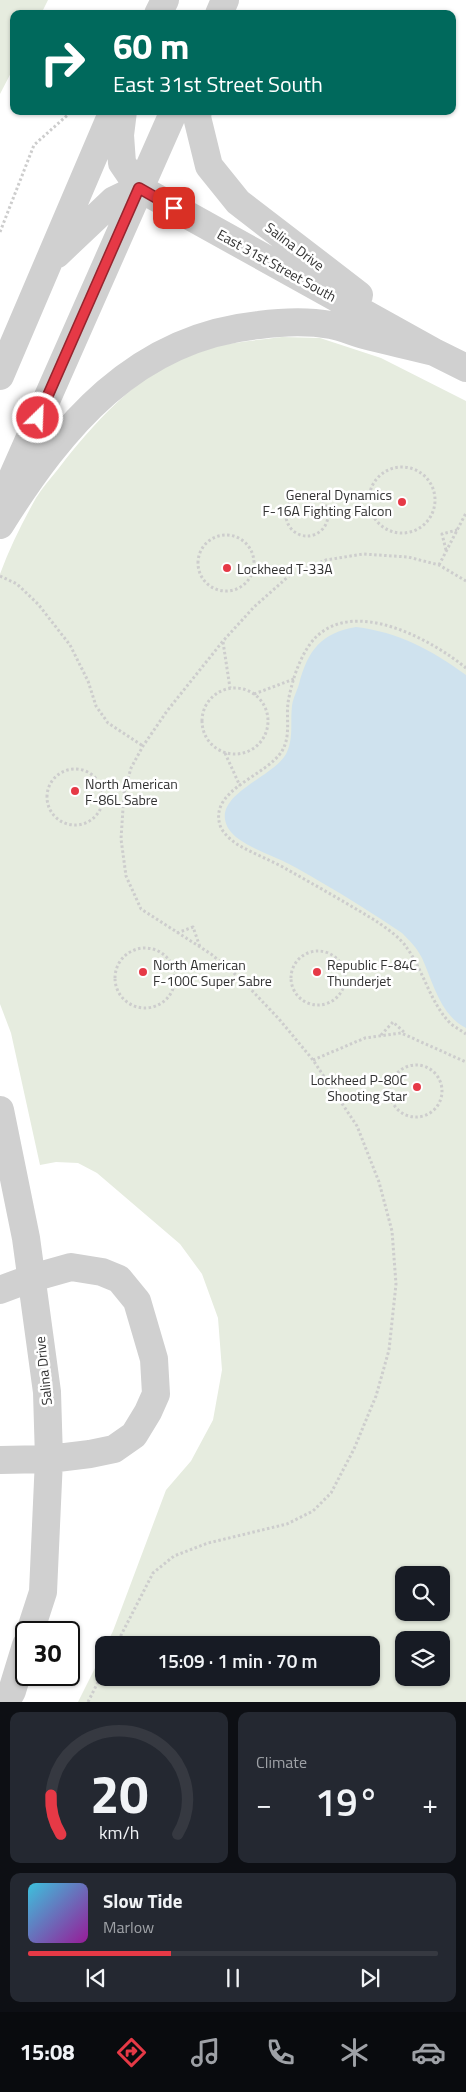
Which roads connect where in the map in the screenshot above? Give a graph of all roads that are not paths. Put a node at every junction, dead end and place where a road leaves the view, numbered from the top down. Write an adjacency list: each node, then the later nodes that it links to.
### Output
1 (111, 115): 6 (street)
2 (122, 115): 5 (street, East 31st Street South)
3 (172, 115): 5 (street)
4 (197, 115): 7 (street, Salina Drive)
5 (139, 188): 6 (street); 7 (street, East 31st Street South); 10 (street)
6 (49, 261): 9 (street)
7 (434, 352): 8 (street, East 31st Street South); 11 (street, East 31st Street South)
8 (466, 368)
9 (0, 376)
10 (0, 504)
11 (0, 525)
12 (0, 1110): 13 (street, Salina Drive)
13 (32, 1278): 14 (street); 15 (street, Salina Drive); 15 (street)
14 (0, 1290)
15 (50, 1459): 16 (street); 17 (street, Salina Drive)
16 (0, 1460)
17 (34, 1621)
18 (15, 1681): 19 (street)
19 (6, 1702)

